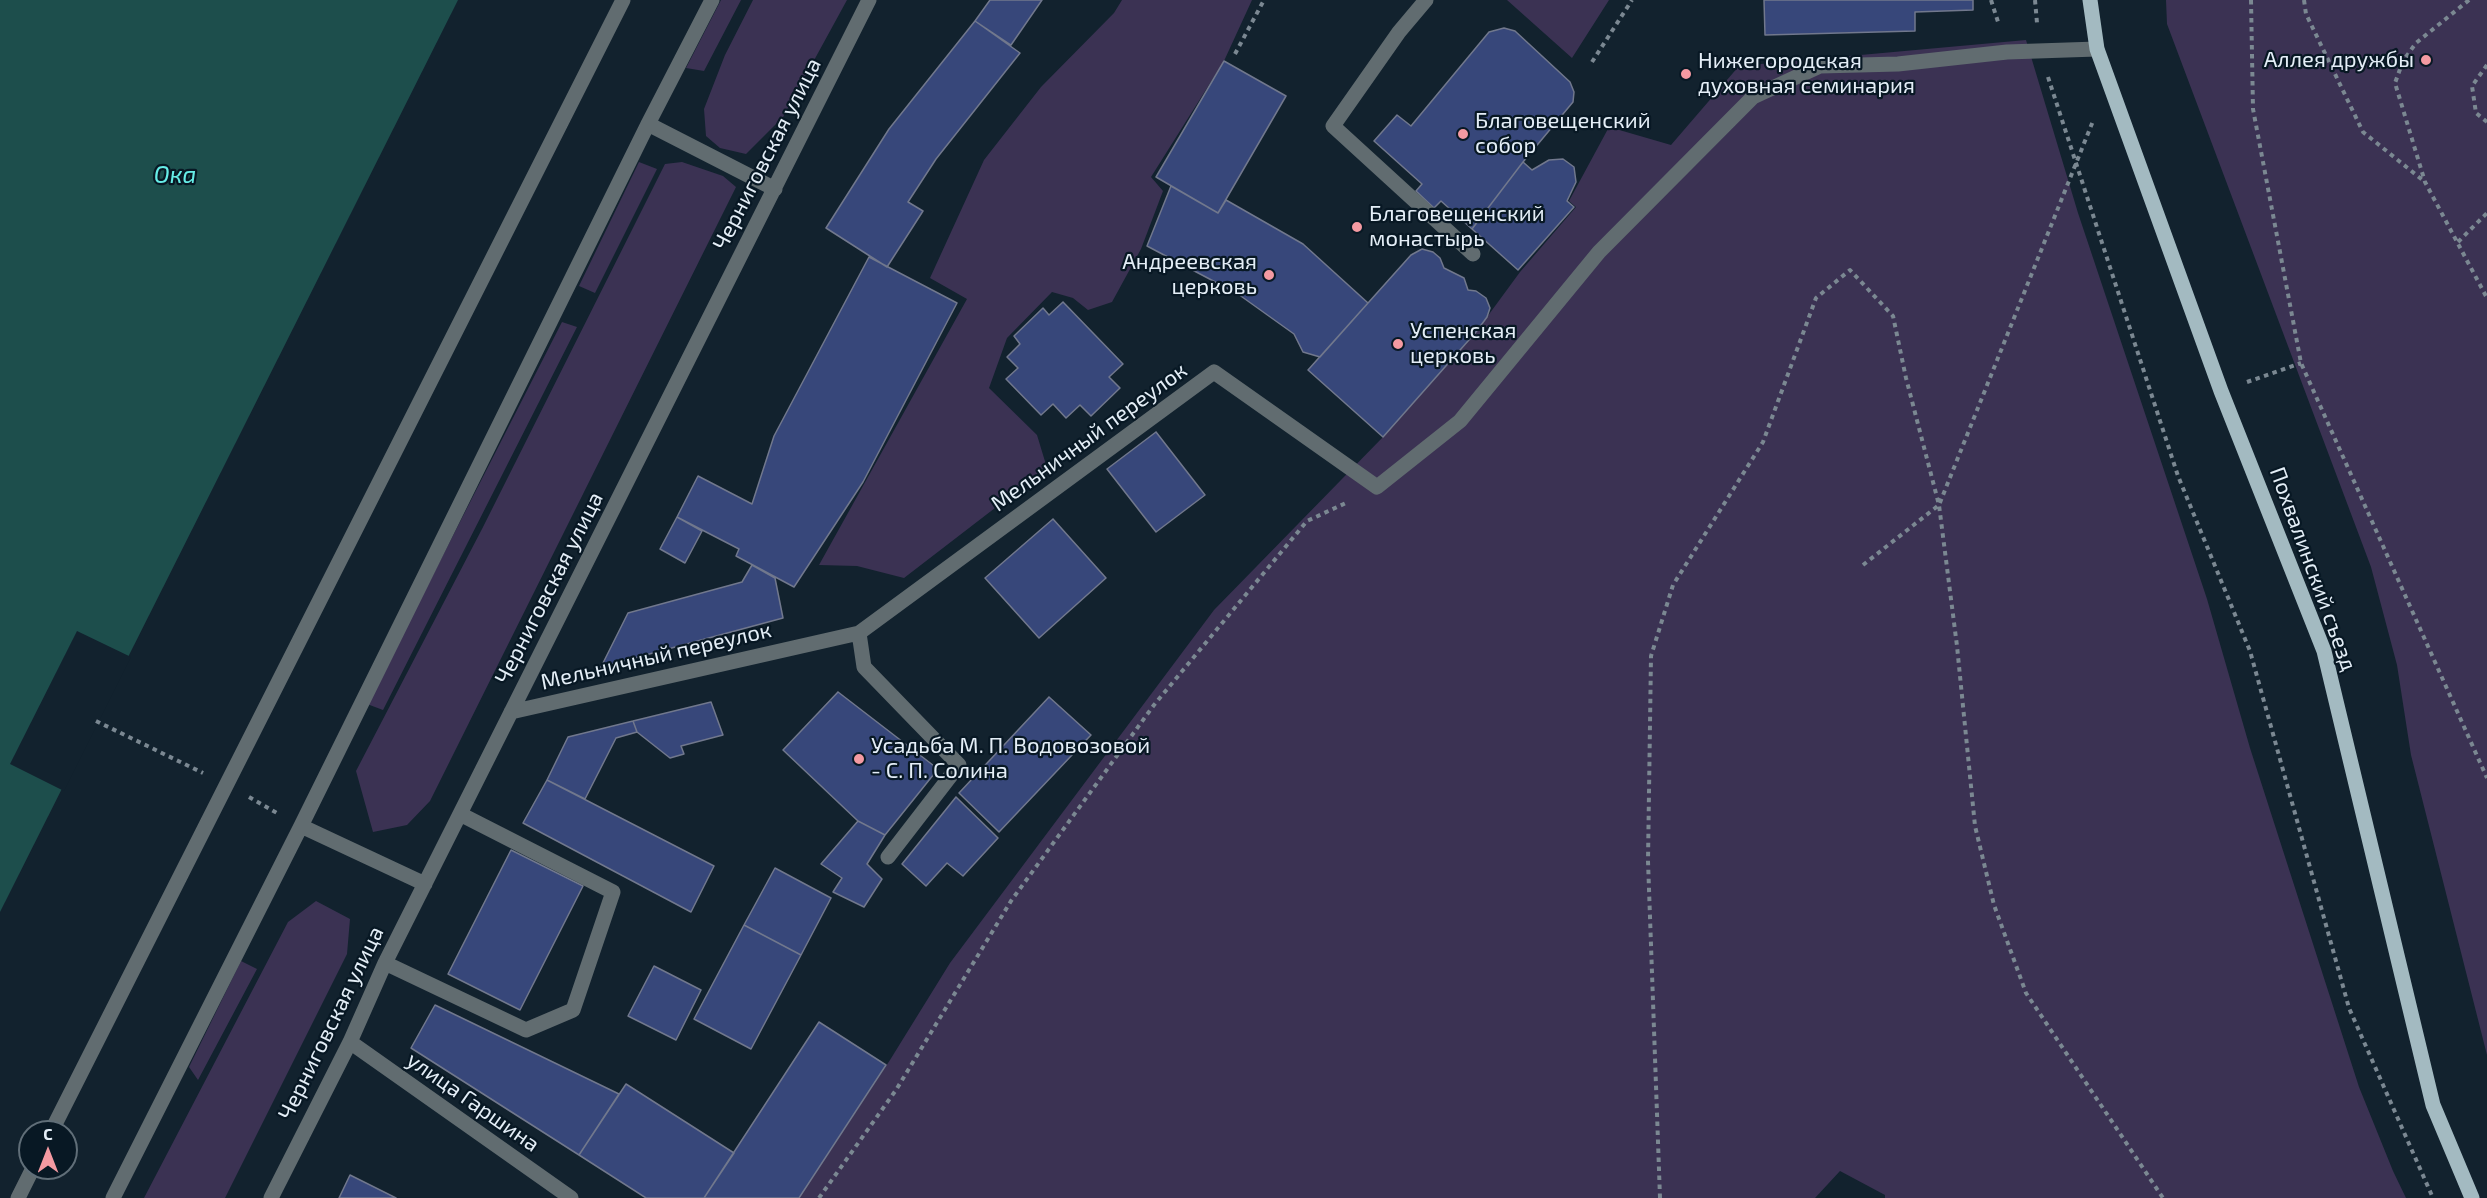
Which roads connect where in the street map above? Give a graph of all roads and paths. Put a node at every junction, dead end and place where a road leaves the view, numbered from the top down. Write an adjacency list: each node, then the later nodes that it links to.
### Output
1 (623, 0): 41 (street)
2 (712, 0): 19 (street)
3 (869, 0): 22 (street, Черниговская улица)
4 (1264, 0): 14 (path)
5 (1426, 0): 25 (street)
6 (1632, 0): 15 (path)
7 (2035, 0): 13 (path)
8 (2090, 0): 12 (main road, Похвалинский съезд)
9 (2251, 0): 27 (path)
10 (2304, 0): 21 (path)
11 (2469, 0): 21 (path)
12 (2097, 49): 13 (street); 17 (main road, Похвалинский съезд)
13 (2039, 51): 20 (path); 29 (street)
14 (1235, 54)
15 (1592, 62)
16 (2487, 65): 18 (path)
17 (2109, 81): 20 (path); 28 (main road, Похвалинский съезд)
18 (2487, 122)
19 (648, 124): 22 (street); 36 (street)
20 (2076, 165): 30 (path); 50 (path)
21 (2425, 182): 24 (path)
22 (775, 189): 33 (street, Черниговская улица)
23 (2487, 213): 24 (path)
24 (2458, 242): 26 (path)
25 (1473, 254)
26 (2487, 298)
27 (2301, 363): 28 (path); 34 (path)
28 (2221, 391): 51 (main road, Похвалинский съезд)
29 (1377, 487): 32 (street, Мельничный переулок); 47 (path)
30 (1939, 505): 31 (path); 48 (path); 49 (path)
31 (1863, 565)
32 (859, 633): 33 (street, Мельничный переулок); 37 (street)
33 (511, 712): 35 (street, Черниговская улица)
34 (2487, 778)
35 (460, 814): 38 (street, Черниговская улица); 39 (street)
36 (301, 826): 38 (street); 44 (street)
37 (888, 857)
38 (425, 884): 39 (street, Черниговская улица)
39 (385, 963): 40 (street, Черниговская улица)
40 (350, 1042): 45 (street, Черниговская улица); 46 (street, улица Гаршина)
41 (57, 1120)
42 (27, 1180): 43 (street)
43 (18, 1198)
44 (113, 1198)
45 (271, 1198)
46 (571, 1198)
47 (819, 1198)
48 (1660, 1198)
49 (2163, 1198)
50 (2433, 1198)
51 (2472, 1198)

